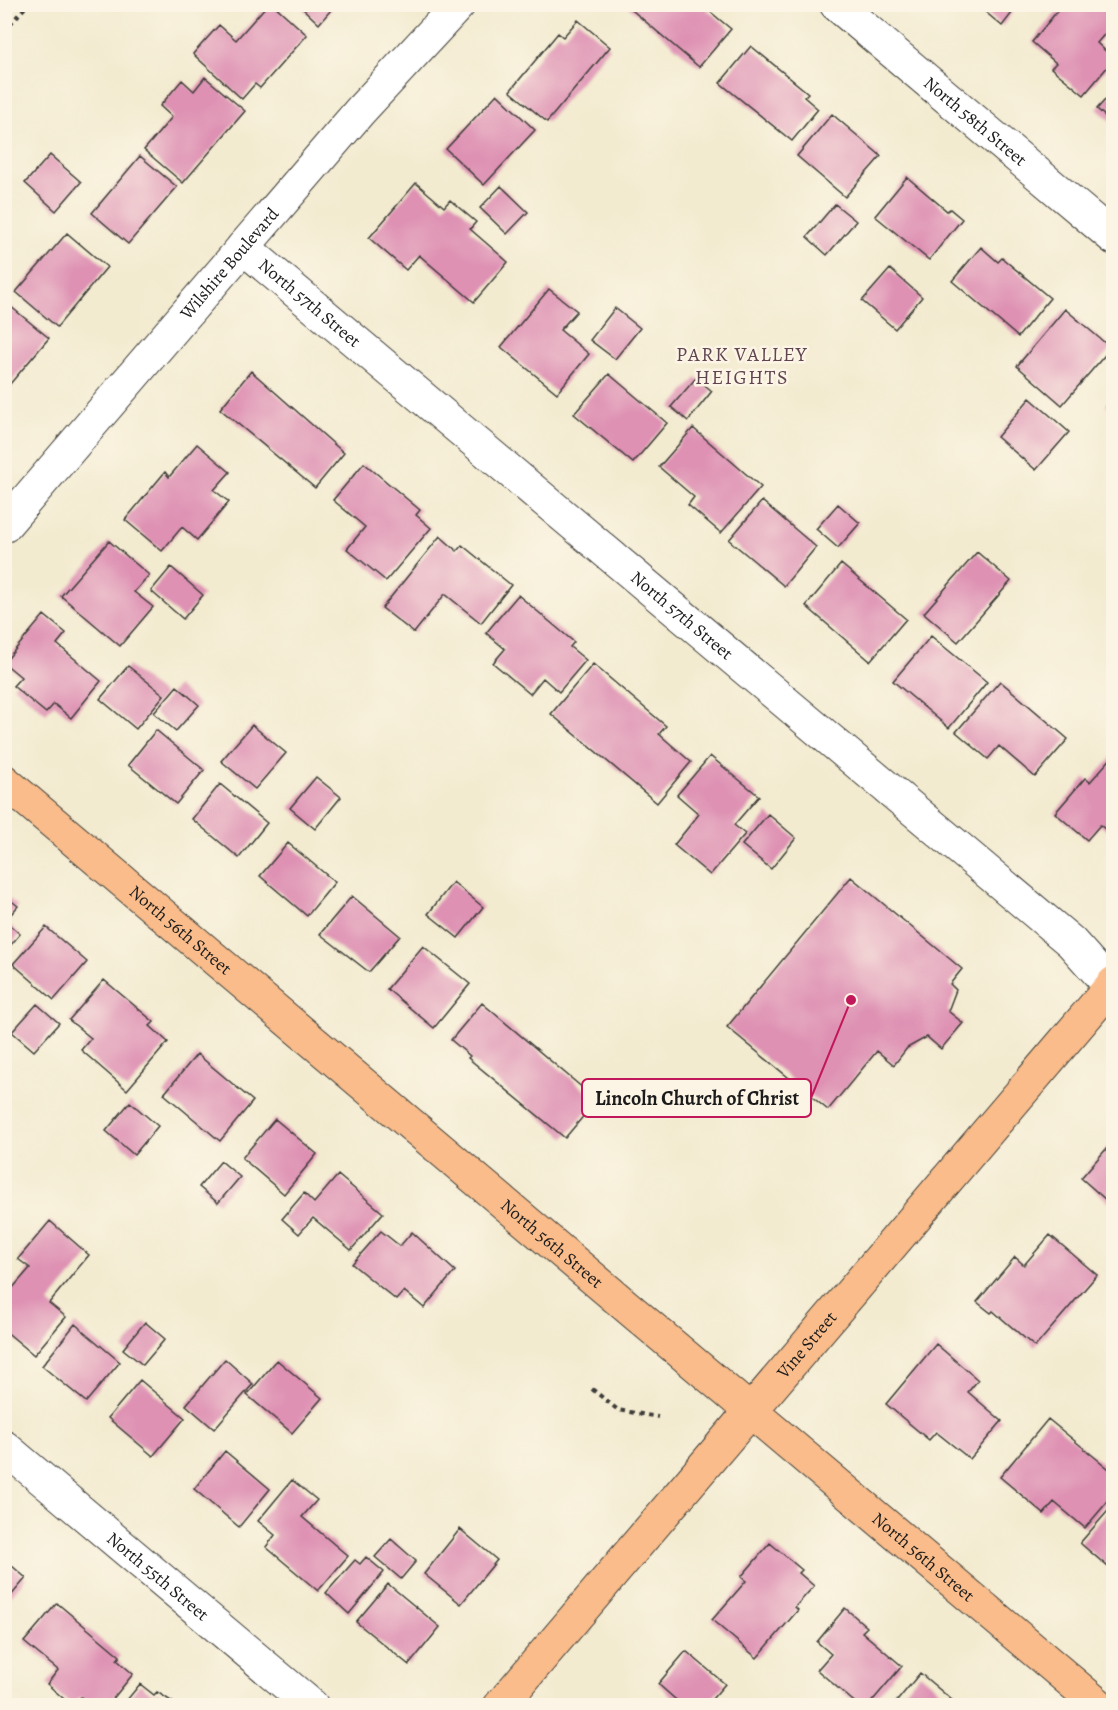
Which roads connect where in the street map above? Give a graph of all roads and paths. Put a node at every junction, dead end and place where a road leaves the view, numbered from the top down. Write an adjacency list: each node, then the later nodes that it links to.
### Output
1 (28, 4): 4 (path)
2 (459, 4): 6 (street, Wilshire Boulevard)
3 (836, 4): 5 (street, North 58th Street)
4 (4, 32)
5 (1113, 238)
6 (243, 247): 7 (street, Wilshire Boulevard); 9 (street, North 57th Street)
7 (4, 526)
8 (4, 780): 11 (main road, North 56th Street)
9 (1112, 986): 11 (main road, Vine Street)
10 (592, 1389): 12 (path)
11 (751, 1409): 15 (main road, Vine Street); 16 (main road, North 56th Street)
12 (658, 1417)
13 (4, 1447): 14 (street, North 55th Street)
14 (312, 1706)
15 (500, 1706)
16 (1100, 1706)

